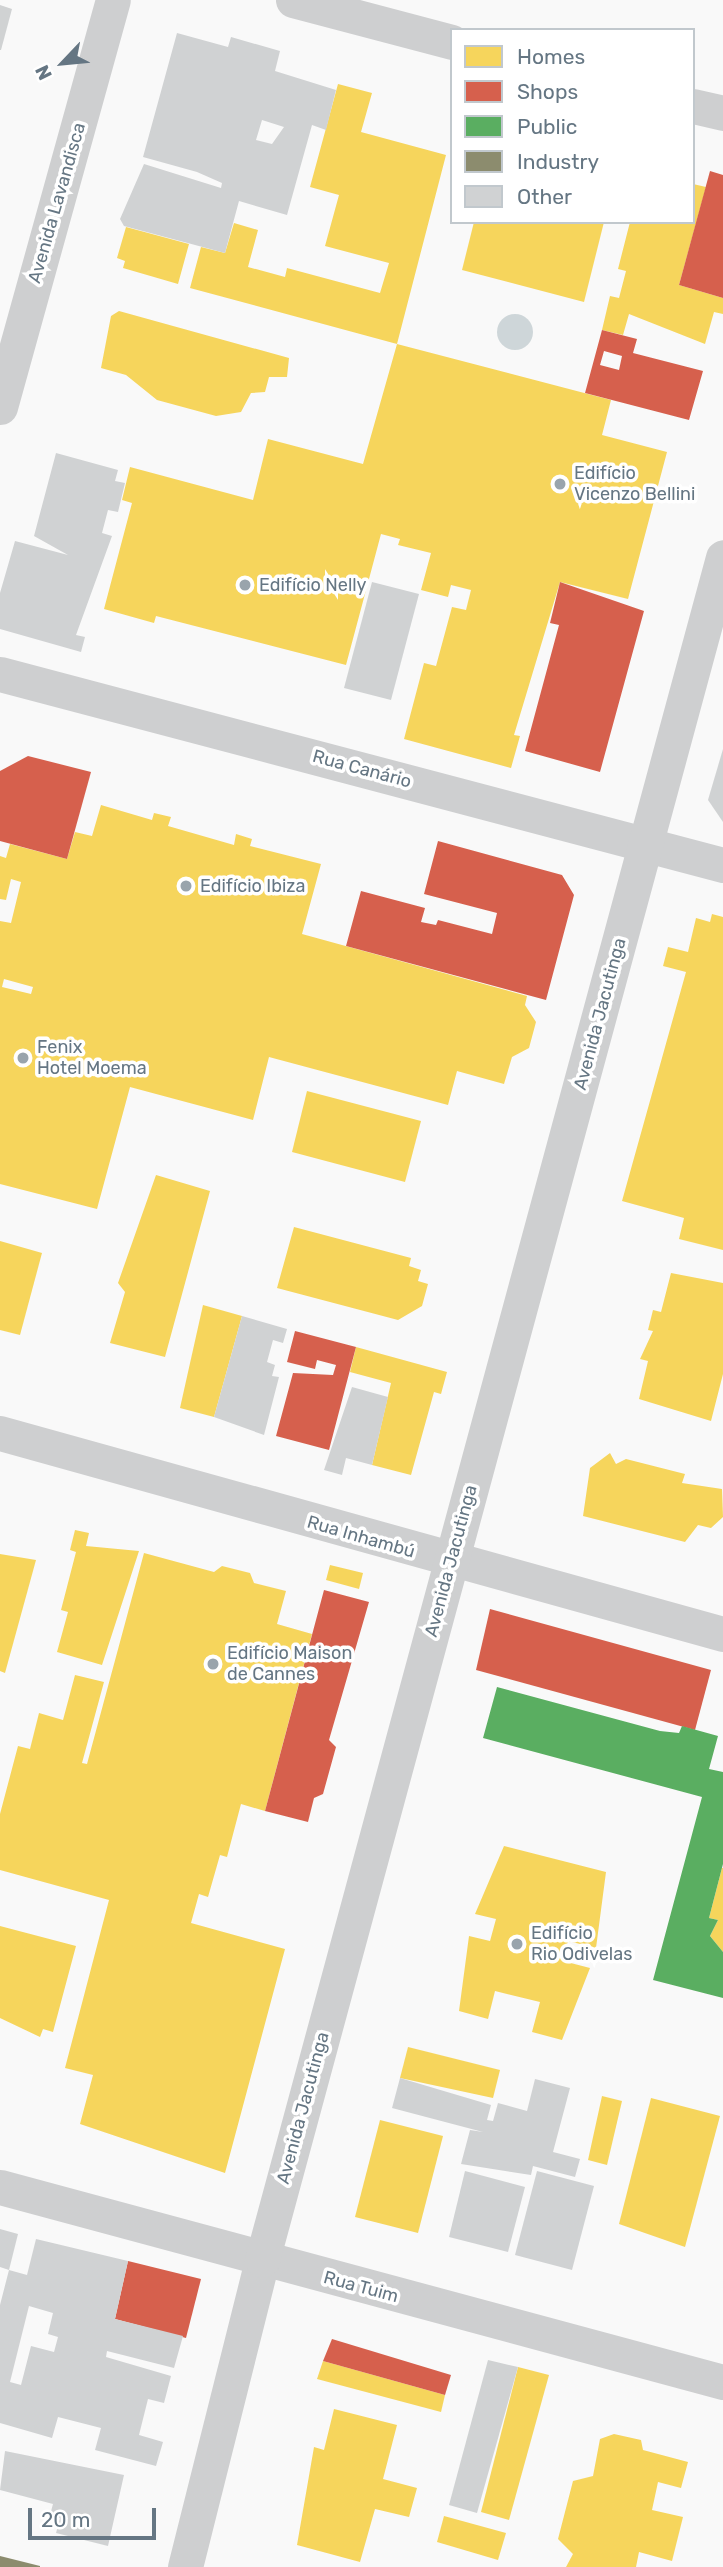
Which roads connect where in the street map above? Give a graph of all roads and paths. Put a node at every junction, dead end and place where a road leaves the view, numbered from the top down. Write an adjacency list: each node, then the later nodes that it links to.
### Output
1 (113, 0): 6 (street, Avenida Lavandisca)
2 (293, 0): 3 (street)
3 (450, 41)
4 (695, 106): 5 (street)
5 (723, 113)
6 (0, 407)
7 (723, 557): 9 (street, Avenida Jacutinga)
8 (0, 674): 9 (street, Rua Canário)
9 (645, 844): 10 (street, Rua Canário); 12 (street, Avenida Jacutinga)
10 (723, 865)
11 (0, 1433): 12 (street, Rua Inhambú)
12 (451, 1563): 13 (street, Rua Inhambú); 15 (street, Avenida Jacutinga)
13 (723, 1634)
14 (0, 2187): 15 (street, Rua Tuim)
15 (262, 2260): 16 (street, Rua Tuim); 17 (street, Avenida Jacutinga)
16 (723, 2382)
17 (185, 2567)

